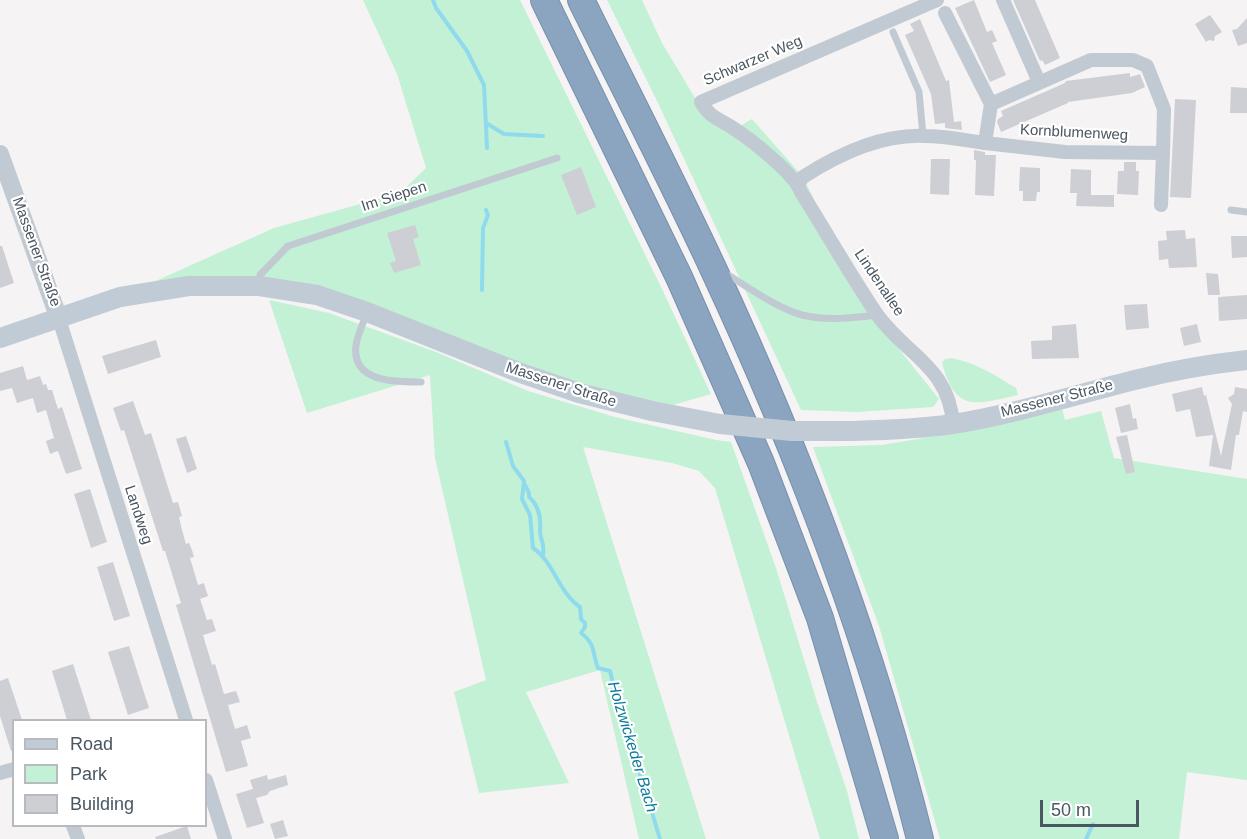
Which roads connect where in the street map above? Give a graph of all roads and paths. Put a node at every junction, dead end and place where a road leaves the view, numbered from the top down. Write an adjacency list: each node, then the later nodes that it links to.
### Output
1 (544, 0): 30 (highway)
2 (581, 0): 18 (highway)
3 (937, 0): 14 (street, Schwarzer Weg)
4 (1003, 0): 7 (street)
5 (945, 13): 8 (street)
6 (893, 32): 9 (lane)
7 (1039, 82): 8 (street); 11 (street)
8 (991, 104): 10 (street)
9 (923, 136): 10 (street, Kornblumenweg); 14 (street, Kornblumenweg)
10 (985, 143): 11 (street, Kornblumenweg)
11 (1163, 153): 15 (street)
12 (0, 154): 22 (street, Massener Straße)
13 (557, 158): 19 (lane, Im Siepen)
14 (798, 184): 21 (street, Lindenallee)
15 (1161, 205)
16 (1231, 210): 17 (lane)
17 (1247, 212)
18 (712, 265): 21 (lane); 31 (highway)
19 (258, 286): 20 (main road, Massener Straße); 22 (main road, Massener Straße)
20 (367, 312): 25 (lane); 26 (main road, Massener Straße, bridge)
21 (878, 315): 26 (street, Lindenallee)
22 (59, 319): 23 (main road); 27 (street, Landweg)
23 (0, 338)
24 (1247, 360): 26 (main road, Massener Straße)
25 (421, 382)
26 (953, 424)
27 (183, 719)
28 (207, 783): 29 (street)
29 (225, 839)
30 (885, 839)
31 (920, 839)

